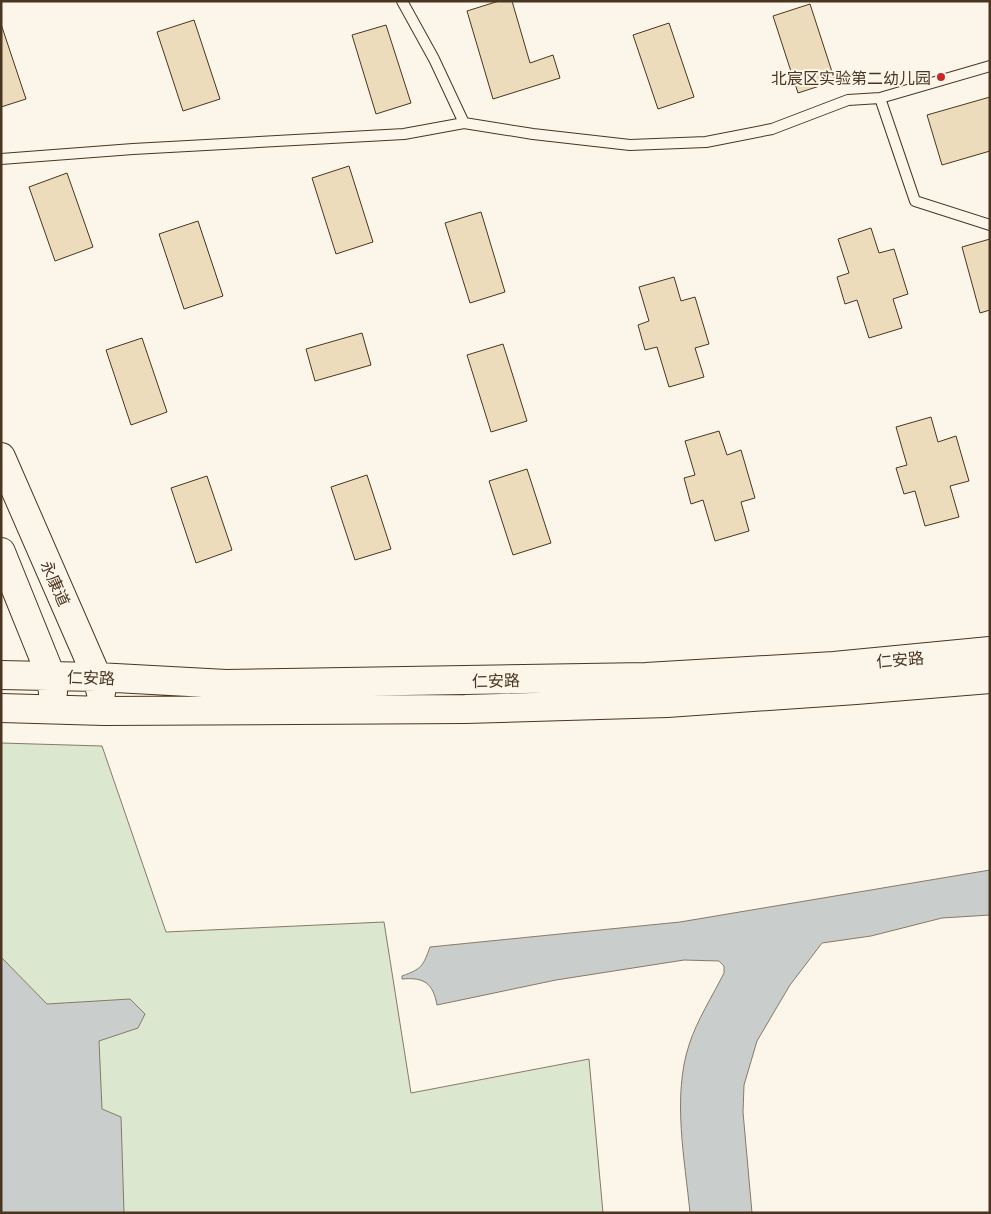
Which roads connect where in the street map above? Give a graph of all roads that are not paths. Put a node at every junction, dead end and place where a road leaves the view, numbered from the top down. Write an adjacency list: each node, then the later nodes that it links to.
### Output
1 (402, 1): 4 (lane)
2 (990, 66): 3 (lane)
3 (880, 98): 4 (lane); 6 (lane)
4 (464, 123): 5 (lane)
5 (1, 159)
6 (990, 225)
7 (1, 457): 12 (street, 永康道)
8 (1, 552): 11 (street)
9 (990, 651): 12 (street, 仁安路)
10 (1, 675): 11 (street, 仁安路)
11 (51, 676): 12 (street, 仁安路); 15 (street)
12 (98, 677): 16 (street, 永康道)
13 (990, 679): 16 (street, 仁安路)
14 (1, 708): 15 (street, 仁安路)
15 (55, 710): 16 (street, 仁安路)
16 (104, 711)

